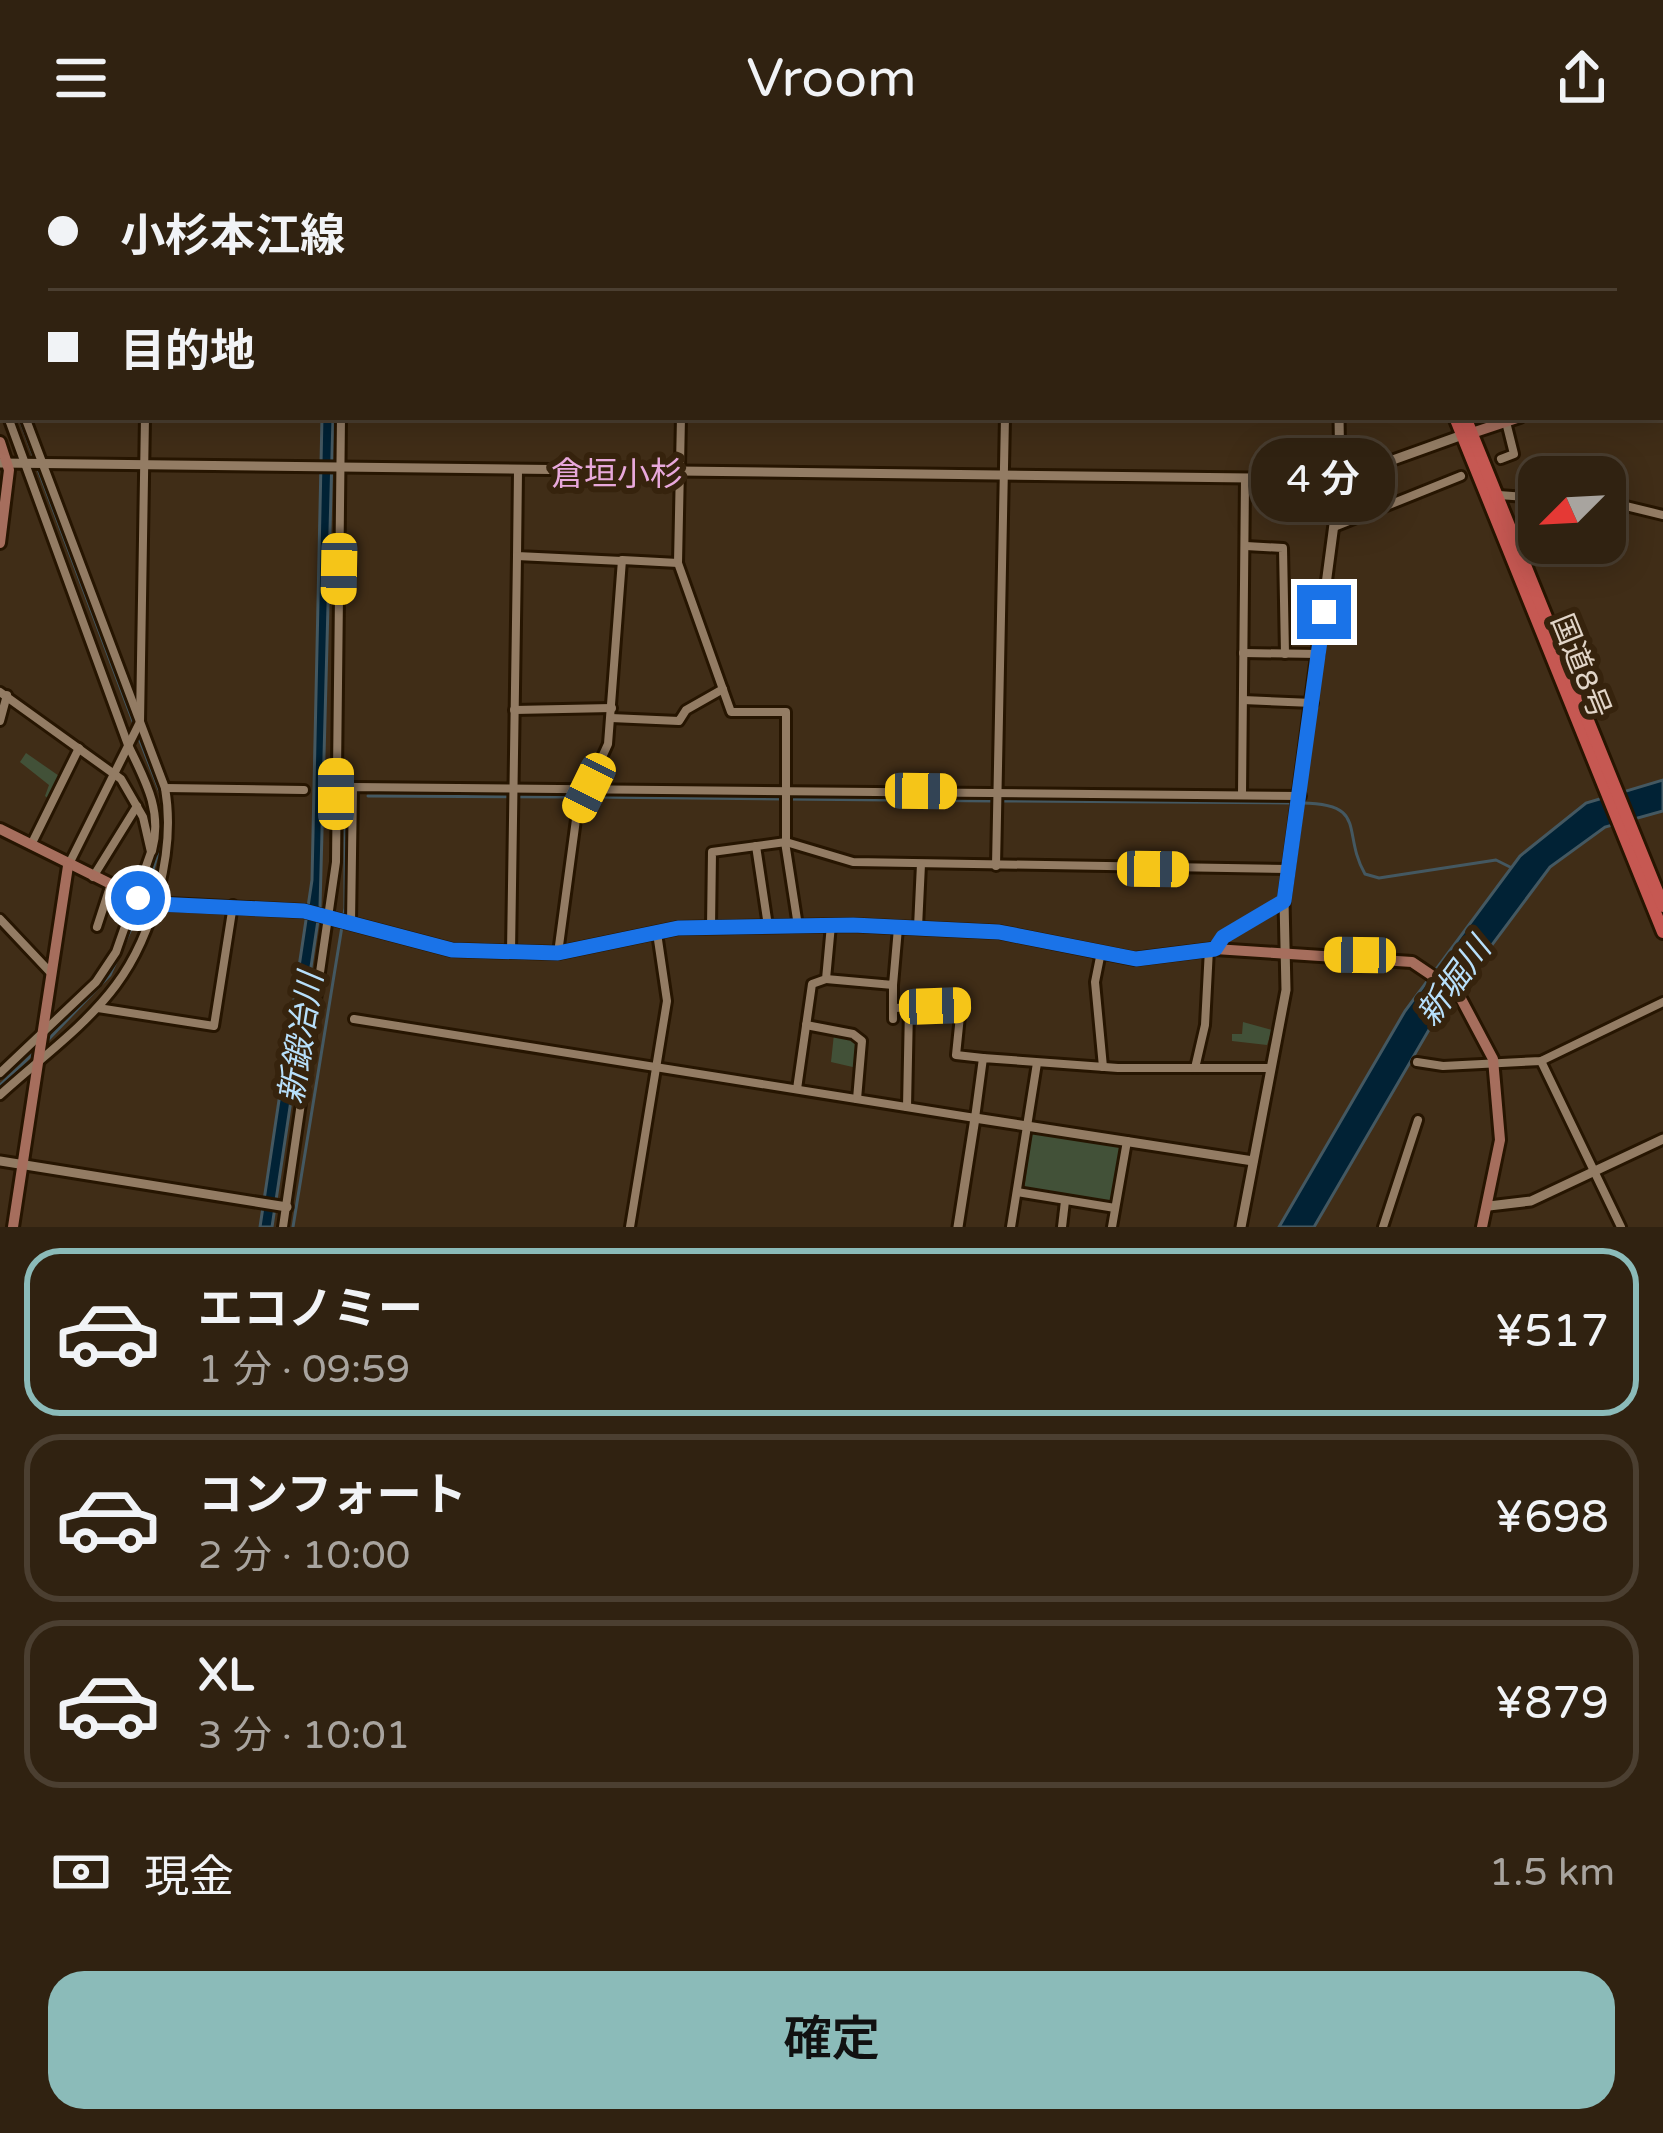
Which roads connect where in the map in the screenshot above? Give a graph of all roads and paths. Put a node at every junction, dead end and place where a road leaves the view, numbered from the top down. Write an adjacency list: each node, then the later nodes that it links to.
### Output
1 (9, 420): 16 (street)
2 (26, 420): 17 (street)
3 (145, 420): 18 (street)
4 (341, 420): 19 (street)
5 (681, 420): 21 (street)
6 (1005, 420): 22 (street)
7 (1339, 420): 25 (street)
8 (1457, 420): 12 (highway, 国道8号)
9 (1466, 420): 12 (highway, 国道8号)
10 (1512, 420): 11 (main road)
11 (1506, 422): 12 (main road); 14 (street)
12 (1467, 434): 25 (street); 26 (highway, 国道8号); 50 (highway, 国道8号)
13 (0, 442): 15 (main road)
14 (1501, 459)
15 (4, 464): 16 (street); 31 (main road)
16 (27, 464): 17 (street); 47 (street)
17 (44, 465): 18 (street); 46 (street)
18 (145, 466): 19 (street); 46 (street)
19 (338, 469): 20 (street); 76 (street)
20 (518, 471): 21 (street); 33 (street)
21 (681, 472): 22 (street); 35 (street)
22 (1004, 476): 24 (street); 56 (street)
23 (1461, 476): 30 (street)
24 (1245, 479): 25 (street); 32 (street)
25 (1340, 479): 30 (street)
26 (1497, 495): 27 (street); 50 (highway, 国道8号)
27 (1518, 496)
28 (1626, 506): 29 (street)
29 (1663, 515)
30 (1334, 527): 38 (street)
31 (0, 543)
32 (1245, 546): 36 (street); 37 (street)
33 (517, 556): 34 (street); 43 (street)
34 (622, 561): 35 (street); 44 (street)
35 (678, 562): 39 (street)
36 (1243, 653): 37 (street); 41 (street)
37 (1285, 653): 38 (street)
38 (1319, 654): 42 (street)
39 (723, 688): 44 (street); 55 (street)
40 (4, 693): 45 (street); 48 (street)
41 (1243, 700): 42 (street); 57 (street)
42 (1313, 703): 58 (street)
43 (514, 710): 44 (street); 51 (street)
44 (611, 713): 53 (street)
45 (0, 721)
46 (140, 722): 47 (street); 52 (street)
47 (128, 745): 49 (street); 65 (street)
48 (79, 748): 49 (street); 63 (street)
49 (114, 774): 59 (street); 67 (street)
50 (1605, 776): 62 (highway, 国道8号)
51 (513, 787): 53 (street); 78 (street); 89 (street)
52 (165, 788): 54 (street); 72 (street)
53 (589, 788): 55 (street); 91 (street)
54 (304, 790)
55 (786, 790): 56 (street); 61 (street)
56 (1001, 792): 57 (street); 68 (street)
57 (1242, 795): 58 (street)
58 (1302, 796): 69 (street)
59 (137, 806): 65 (street); 70 (street)
60 (0, 829): 63 (main road)
61 (785, 842): 64 (street); 66 (street); 81 (street)
62 (1633, 843): 75 (highway, 国道8号); 86 (highway, 国道8号)
63 (30, 846): 67 (main road)
64 (756, 846): 80 (street); 83 (street)
65 (151, 852): 72 (street)
66 (920, 864): 68 (street); 84 (street)
67 (68, 866): 70 (main road); 93 (main road)
68 (996, 866): 69 (street)
69 (1288, 869): 73 (street)
70 (93, 878): 71 (main road)
71 (110, 887): 72 (main road); 85 (street)
72 (144, 900): 74 (main road); 97 (street); 101 (street)
73 (1284, 901): 88 (street); 92 (street)
74 (233, 905): 76 (main road); 97 (street)
75 (1663, 906)
76 (331, 916): 78 (main road); 129 (street)
77 (0, 920): 93 (street)
78 (351, 922): 89 (main road)
79 (831, 925): 81 (main road); 82 (main road); 94 (street)
80 (768, 926): 81 (main road); 83 (main road)
81 (798, 926)
82 (898, 926): 84 (main road); 95 (street)
83 (711, 927): 87 (main road)
84 (918, 927): 90 (main road)
85 (97, 928)
86 (1663, 932)
87 (657, 933): 91 (main road); 108 (street)
88 (1212, 949): 90 (main road); 92 (main road); 110 (street)
89 (511, 952): 91 (main road)
90 (1101, 952): 109 (street)
91 (558, 953)
92 (1287, 953): 104 (main road); 111 (street)
93 (52, 973): 101 (main road)
94 (826, 979): 95 (street); 100 (street)
95 (893, 985): 98 (street)
96 (1663, 1002): 105 (street)
97 (96, 1007): 103 (street)
98 (909, 1007): 102 (street); 116 (street)
99 (354, 1019): 108 (street)
100 (806, 1025): 113 (street); 115 (street)
101 (41, 1037): 103 (main road); 112 (street)
102 (983, 1058): 106 (street); 117 (street)
103 (37, 1059): 114 (street); 124 (main road)
104 (1493, 1059): 105 (street); 107 (street); 128 (main road)
105 (1540, 1061): 125 (street)
106 (1037, 1062): 109 (street); 119 (street)
107 (1417, 1062)
108 (656, 1067): 113 (street); 133 (street)
109 (1103, 1067): 110 (street)
110 (1195, 1068): 111 (street)
111 (1269, 1068): 123 (street)
112 (0, 1073)
113 (797, 1089): 115 (street)
114 (0, 1096)
115 (856, 1099): 116 (street)
116 (907, 1107): 117 (street)
117 (975, 1118): 119 (street); 134 (street)
118 (1418, 1120): 139 (street)
119 (1027, 1123): 121 (street); 126 (street)
120 (1663, 1139): 125 (street)
121 (1127, 1141): 123 (street); 130 (street)
122 (0, 1161): 124 (street)
123 (1252, 1161): 138 (street)
124 (23, 1168): 129 (street); 131 (main road)
125 (1594, 1172): 128 (street); 141 (street)
126 (1017, 1192): 127 (street); 135 (street)
127 (1065, 1201): 130 (street); 136 (street)
128 (1490, 1206): 140 (main road)
129 (284, 1207): 132 (street)
130 (1115, 1208): 137 (street)
131 (13, 1227)
132 (283, 1227)
133 (631, 1227)
134 (958, 1227)
135 (1011, 1227)
136 (1062, 1227)
137 (1112, 1227)
138 (1241, 1227)
139 (1383, 1227)
140 (1482, 1227)
141 (1621, 1227)

